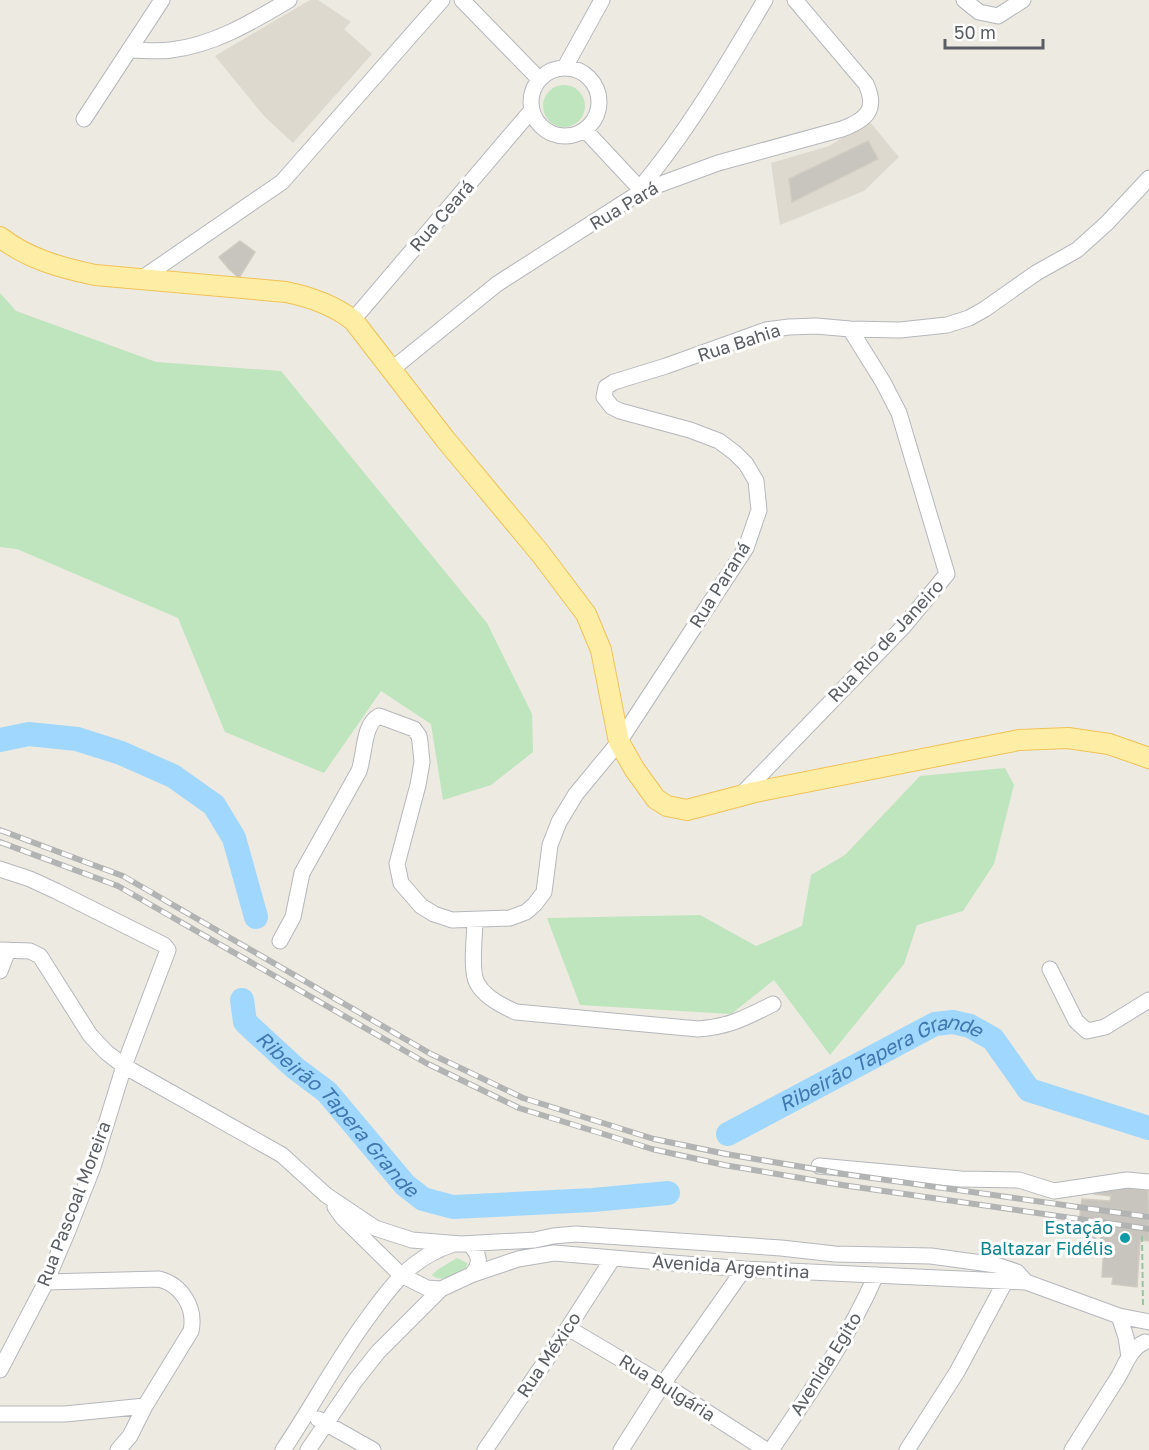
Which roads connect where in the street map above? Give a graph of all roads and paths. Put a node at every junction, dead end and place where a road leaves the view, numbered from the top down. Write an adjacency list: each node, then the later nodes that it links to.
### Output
1 (162, 0): 10 (street)
2 (289, 0): 10 (street)
3 (442, 0): 19 (street)
4 (462, 0): 12 (street)
5 (602, 0): 11 (street)
6 (765, 0): 17 (street)
7 (795, 0): 17 (street, Rua Pará)
8 (964, 0): 9 (street)
9 (1023, 0)
10 (129, 50): 14 (street)
11 (564, 67): 12 (street); 15 (street)
12 (539, 79): 13 (street)
13 (531, 111): 15 (street); 20 (street, Rua Ceará)
14 (84, 119)
15 (585, 130): 17 (street)
16 (1149, 178): 21 (street, Rua Bahia)
17 (641, 190): 22 (street, Rua Pará)
18 (0, 237): 19 (main road)
19 (141, 279): 20 (main road)
20 (353, 320): 22 (main road)
21 (850, 329): 23 (street, Rua Bahia); 26 (street, Rua Rio de Janeiro)
22 (391, 370): 24 (main road)
23 (630, 378): 24 (street, Rua Paraná)
24 (619, 742): 26 (main road); 28 (street)
25 (1149, 758): 26 (main road)
26 (741, 795)
27 (0, 869): 35 (street, Rua Pascoal Moreira)
28 (475, 920): 29 (street); 34 (street)
29 (280, 941)
30 (4, 950): 32 (street); 35 (street)
31 (1050, 969): 33 (street)
32 (0, 971)
33 (1149, 1000)
34 (773, 1004)
35 (124, 1066): 38 (street); 50 (street, Rua Pascoal Moreira)
36 (819, 1166): 37 (street)
37 (1149, 1182)
38 (326, 1195): 40 (street); 45 (street)
39 (1142, 1236): 55 (path)
40 (462, 1244): 41 (street, Avenida Argentina); 45 (street); 46 (street)
41 (915, 1256): 42 (street, Avenida Argentina); 48 (street)
42 (931, 1256): 49 (street); 52 (street, Avenida Argentina)
43 (612, 1258): 44 (street, Avenida Argentina); 46 (street, Avenida Argentina); 56 (street, Rua México)
44 (744, 1269): 47 (street, Avenida Argentina); 60 (street)
45 (401, 1275): 53 (street); 62 (street)
46 (471, 1275): 53 (street, Avenida Argentina)
47 (876, 1275): 48 (street, Avenida Argentina); 72 (street, Avenida Egito)
48 (909, 1276): 49 (street, Avenida Argentina)
49 (929, 1277): 51 (street, Avenida Argentina)
50 (46, 1282): 59 (street, Rua Pascoal Moreira); 61 (street)
51 (1005, 1282): 52 (street, Avenida Argentina); 73 (street)
52 (1026, 1282): 54 (street, Avenida Argentina)
53 (441, 1289): 64 (street, Avenida Argentina)
54 (1119, 1316): 55 (street); 57 (street); 58 (street)
55 (1146, 1321)
56 (568, 1328): 60 (street, Rua Bulgária); 69 (street, Rua México)
57 (1147, 1342): 58 (street)
58 (1129, 1357): 74 (street)
59 (0, 1370)
60 (663, 1384): 70 (street); 71 (street, Rua Bulgária)
61 (145, 1406): 63 (street); 65 (street)
62 (308, 1413): 64 (street); 66 (street)
63 (0, 1414)
64 (326, 1423): 67 (street, Avenida Argentina); 68 (street)
65 (118, 1450)
66 (283, 1450)
67 (308, 1450)
68 (373, 1450)
69 (485, 1450)
70 (621, 1450)
71 (766, 1450)
72 (771, 1450)
73 (907, 1450)
74 (1071, 1450)

